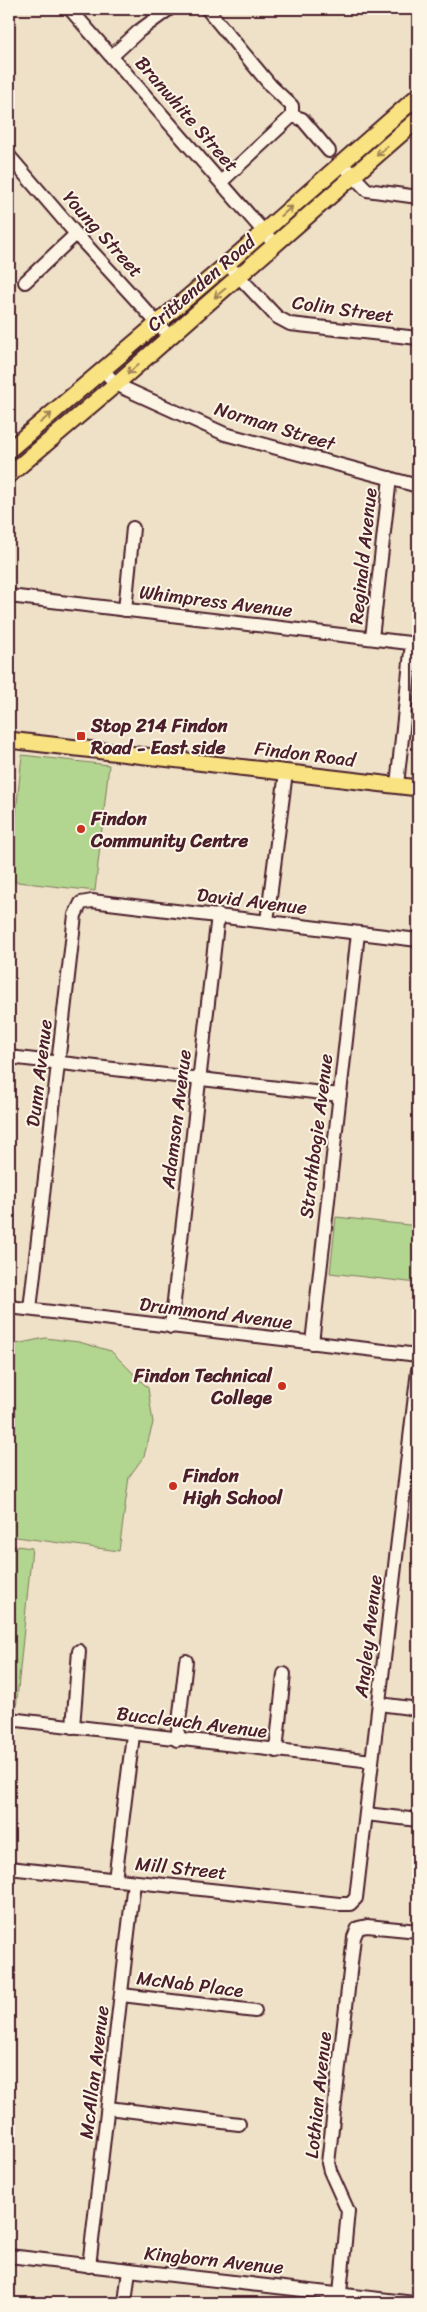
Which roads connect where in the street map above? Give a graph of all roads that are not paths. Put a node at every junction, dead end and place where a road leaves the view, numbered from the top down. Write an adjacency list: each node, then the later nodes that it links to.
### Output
1 (70, 9): 4 (street, Branwhite Street)
2 (169, 9): 4 (street)
3 (207, 9): 6 (street)
4 (112, 56): 12 (street, Branwhite Street)
5 (418, 96): 10 (main road, Crittenden Road)
6 (292, 116): 8 (street); 12 (street)
7 (418, 119): 11 (main road, Crittenden Road, one-way to 11)
8 (329, 151)
9 (9, 156): 15 (street, Young Street)
10 (341, 163): 11 (street); 14 (main road, Crittenden Road, one-way to 10)
11 (353, 176): 13 (street); 16 (main road, Crittenden Road)
12 (221, 182): 14 (street, Branwhite Street)
13 (418, 197)
14 (264, 232): 16 (street, Branwhite Street); 17 (main road, Crittenden Road)
15 (76, 234): 19 (street); 20 (street, Young Street)
16 (275, 244): 18 (main road, Crittenden Road)
17 (227, 264): 18 (street, Colin Street); 20 (main road, Crittenden Road)
18 (239, 278): 21 (main road, Crittenden Road, one-way to 21); 22 (street, Colin Street)
19 (25, 282)
20 (157, 322): 21 (street, Young Street); 23 (main road, Crittenden Road)
21 (170, 336): 24 (main road, Crittenden Road, one-way to 24)
22 (418, 338)
23 (103, 370): 24 (street, Norman Street); 25 (main road, Crittenden Road, one-way to 23)
24 (116, 384): 26 (main road, Crittenden Road); 27 (street, Norman Street)
25 (9, 450)
26 (12, 466)
27 (390, 478): 28 (street, Norman Street); 32 (street, Reginald Avenue)
28 (418, 486)
29 (133, 528): 31 (street)
30 (9, 596): 31 (street, Whimpress Avenue)
31 (126, 610): 32 (street, Whimpress Avenue)
32 (372, 638): 33 (street, Whimpress Avenue)
33 (415, 644): 36 (street)
34 (9, 740): 35 (main road, Findon Road)
35 (286, 772): 36 (main road, Findon Road); 40 (street)
36 (396, 785): 37 (main road, Findon Road)
37 (418, 788)
38 (81, 903): 39 (street, David Avenue); 44 (street, Dunn Avenue)
39 (218, 915): 40 (street, David Avenue); 45 (street, Adamson Avenue)
40 (267, 921): 41 (street, David Avenue)
41 (358, 933): 42 (street, David Avenue); 46 (street, Strathbogie Avenue)
42 (418, 940)
43 (9, 1057): 44 (street)
44 (59, 1063): 45 (street); 48 (street, Dunn Avenue)
45 (199, 1079): 46 (street); 49 (street, Adamson Avenue)
46 (340, 1095): 50 (street, Strathbogie Avenue)
47 (9, 1307): 48 (street, Drummond Avenue)
48 (30, 1310): 49 (street, Drummond Avenue)
49 (171, 1327): 50 (street, Drummond Avenue)
50 (312, 1343): 51 (street, Drummond Avenue)
51 (418, 1355)
52 (418, 1370): 53 (street, Angley Avenue)
53 (414, 1449): 57 (street, Angley Avenue)
54 (79, 1651): 60 (street)
55 (186, 1661): 62 (street)
56 (284, 1674): 63 (street)
57 (379, 1704): 58 (street); 64 (street, Angley Avenue)
58 (418, 1709)
59 (9, 1719): 60 (street, Buccleuch Avenue)
60 (73, 1727): 61 (street, Buccleuch Avenue)
61 (134, 1735): 62 (street, Buccleuch Avenue); 68 (street)
62 (177, 1740): 63 (street, Buccleuch Avenue)
63 (276, 1751): 64 (street, Buccleuch Avenue)
64 (372, 1761): 65 (street, Angley Avenue)
65 (366, 1814): 66 (street); 70 (street, Angley Avenue)
66 (418, 1820)
67 (9, 1868): 68 (street, Mill Street)
68 (115, 1880): 69 (street, Mill Street)
69 (134, 1882): 70 (street, Mill Street); 72 (street, McAllan Avenue)
70 (350, 1904)
71 (418, 1931): 79 (street, Lothian Avenue)
72 (122, 1995): 73 (street, McNab Place); 74 (street, McAllan Avenue)
73 (255, 2011)
74 (108, 2108): 75 (street); 77 (street, McAllan Avenue)
75 (239, 2124)
76 (9, 2256): 77 (street, Kingborn Avenue)
77 (89, 2266): 78 (street, Kingborn Avenue)
78 (129, 2270): 79 (street, Kingborn Avenue); 80 (street)
79 (340, 2293): 81 (street, Kingborn Avenue)
80 (125, 2303)
81 (414, 2303)

